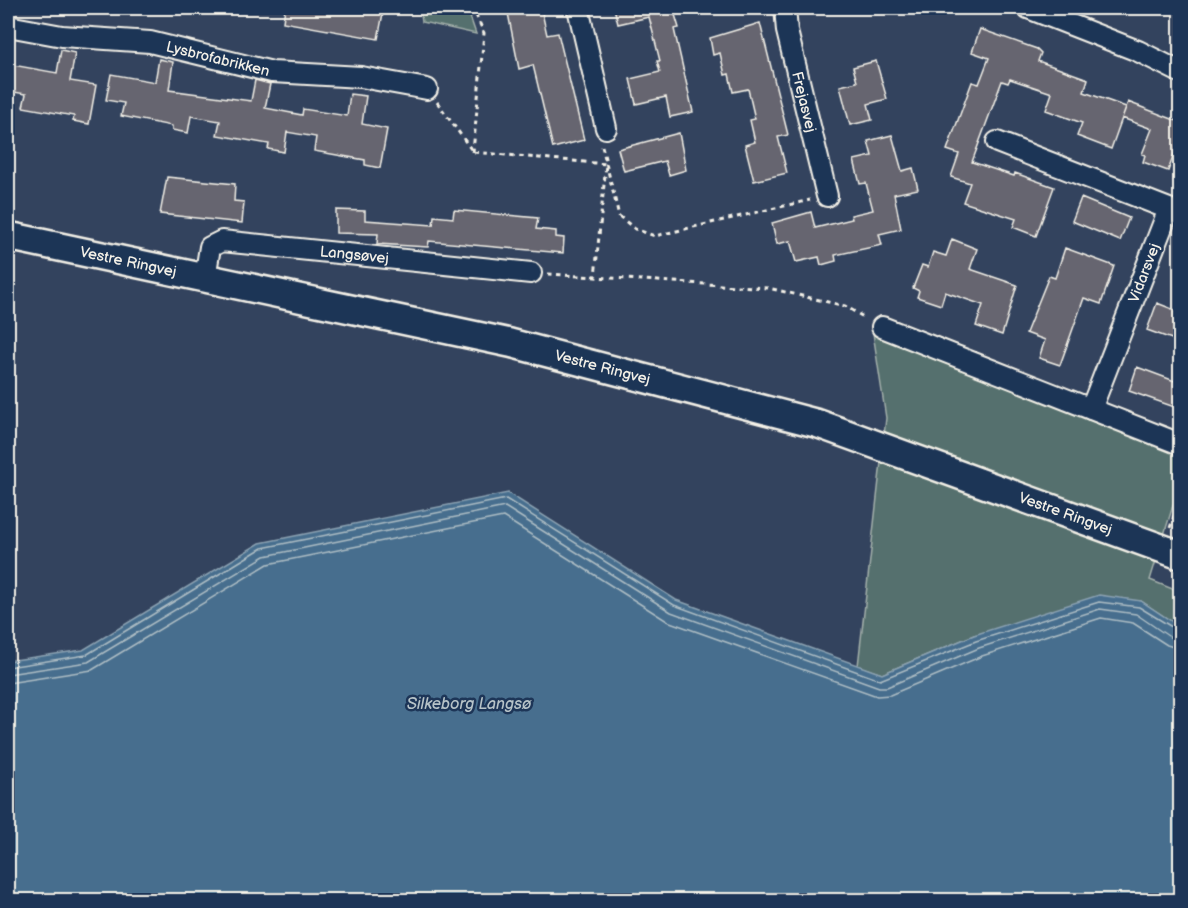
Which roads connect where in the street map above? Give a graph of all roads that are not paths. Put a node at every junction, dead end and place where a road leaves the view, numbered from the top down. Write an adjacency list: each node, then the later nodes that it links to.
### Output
1 (578, 8): 7 (street)
2 (785, 8): 9 (street, Frejasvej)
3 (1028, 8): 5 (street)
4 (8, 26): 6 (street, Lysbrofabrikken)
5 (1180, 72)
6 (427, 89)
7 (606, 128)
8 (997, 142): 14 (street, Vidarsvej)
9 (827, 196)
10 (8, 236): 12 (main road, Vestre Ringvej)
11 (531, 273): 12 (street, Langsøvej)
12 (205, 278): 16 (main road, Vestre Ringvej)
13 (882, 327): 14 (street)
14 (1091, 409): 15 (street)
15 (1180, 444)
16 (1177, 547)

